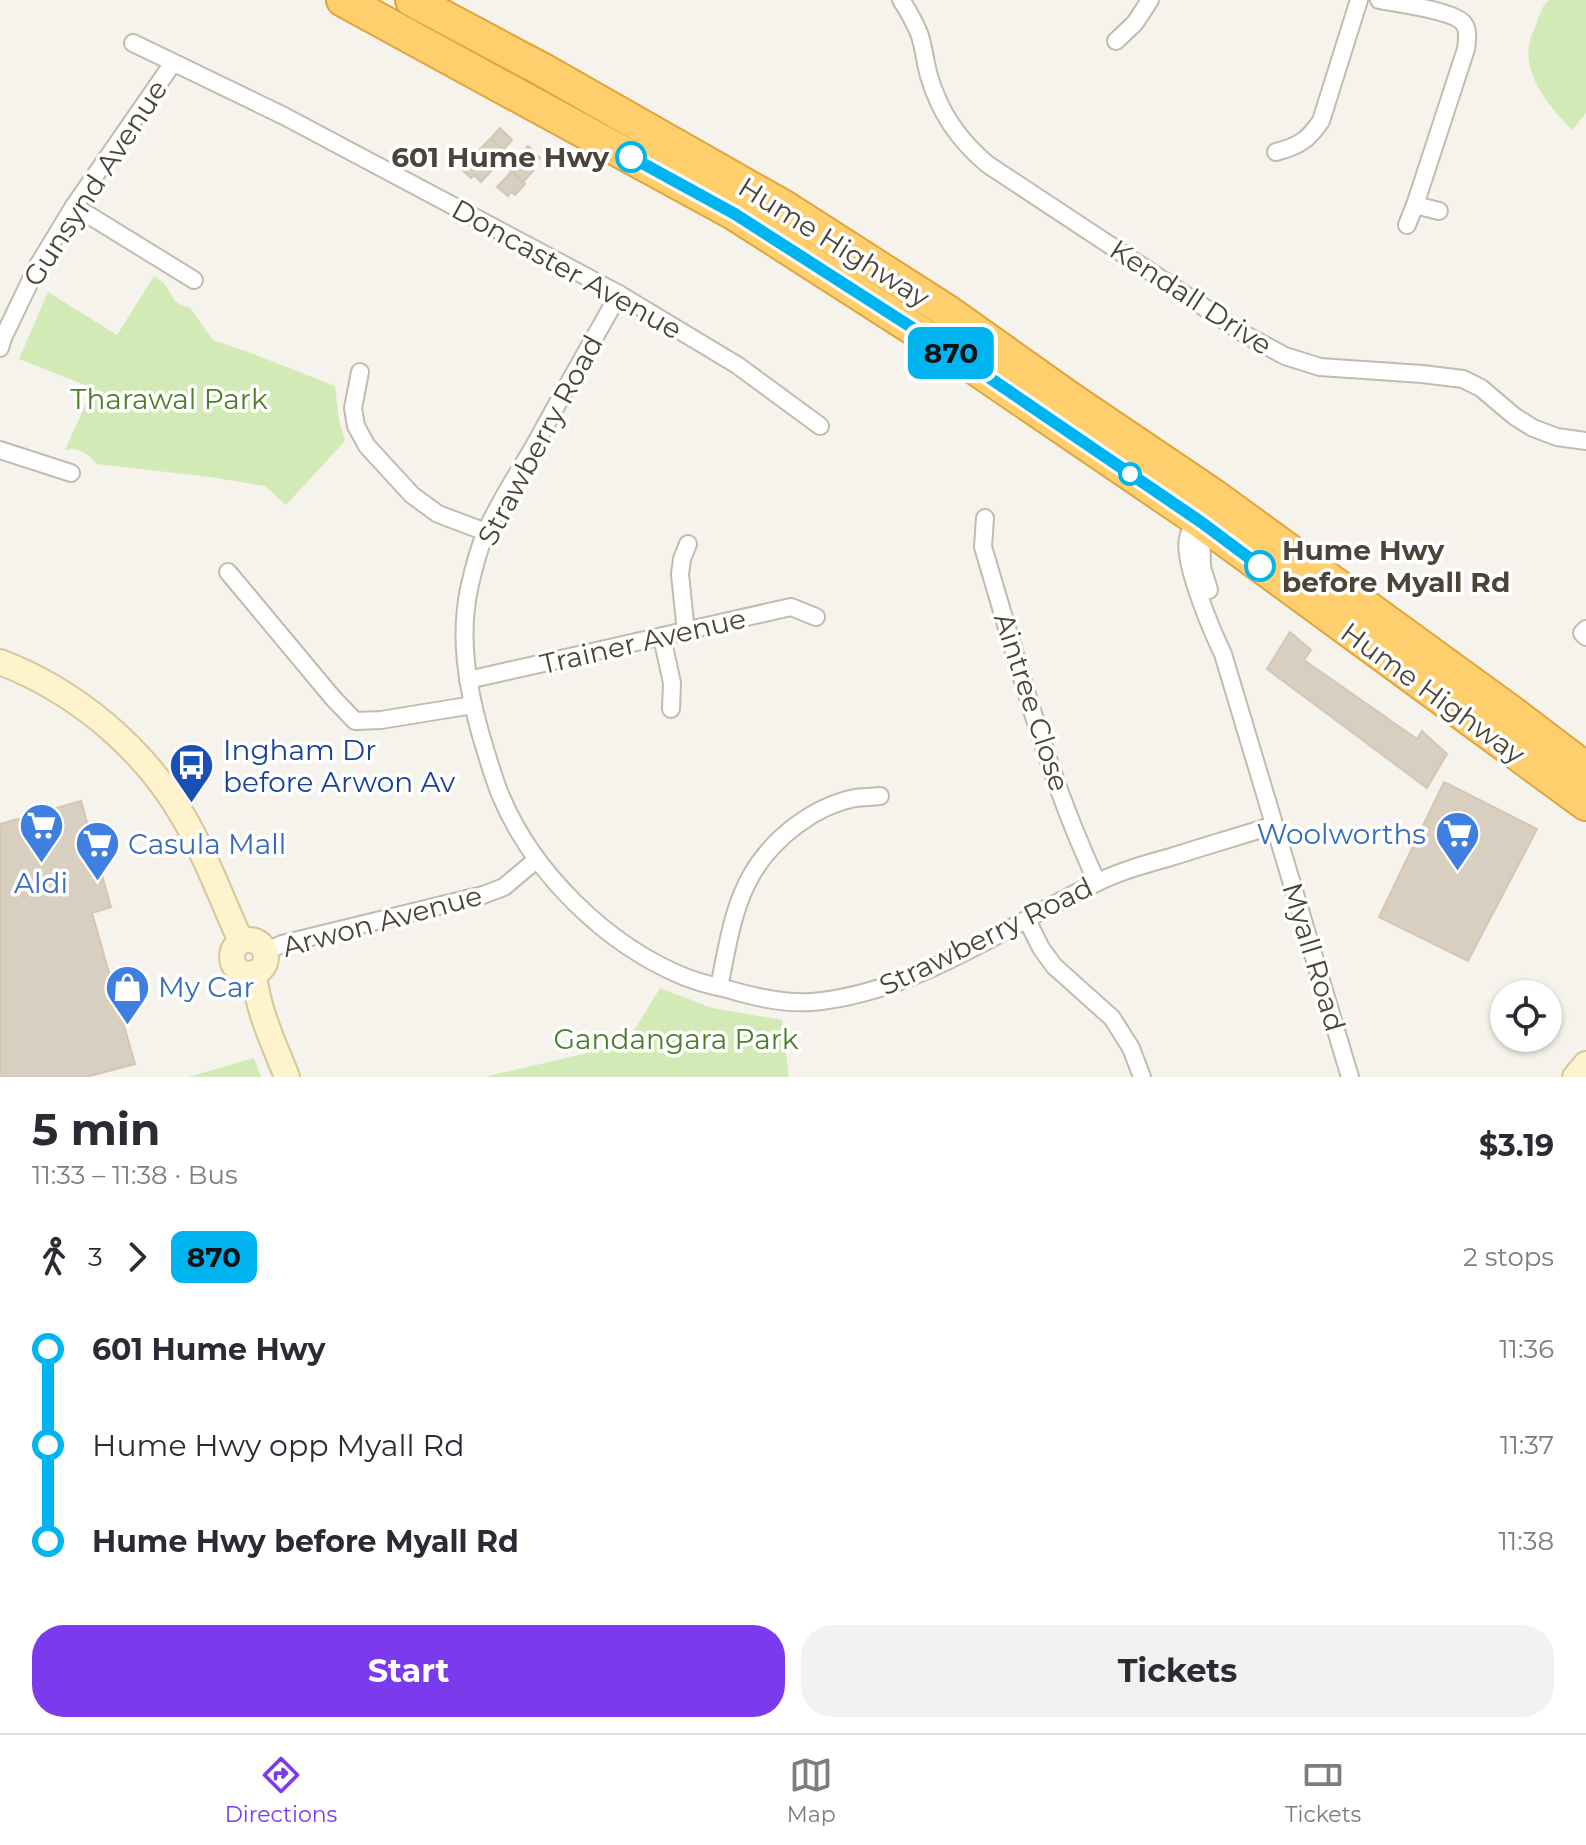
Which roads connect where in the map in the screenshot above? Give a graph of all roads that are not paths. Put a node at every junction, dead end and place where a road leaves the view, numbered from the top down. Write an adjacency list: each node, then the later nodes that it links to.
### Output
1 (343, 0): 23 (highway, Hume Highway)
2 (412, 0): 23 (highway, Hume Highway)
3 (901, 0): 20 (street, Kendall Drive)
4 (1150, 0): 7 (street)
5 (1359, 0): 10 (street)
6 (1379, 0): 11 (street)
7 (1116, 41)
8 (133, 43): 9 (street, Doncaster Avenue)
9 (173, 63): 12 (street, Gunsynd Avenue); 16 (street, Doncaster Avenue)
10 (1276, 152)
11 (1415, 205): 13 (street); 14 (street)
12 (74, 206): 15 (street); 17 (street, Gunsynd Avenue)
13 (1439, 211)
14 (1407, 225)
15 (194, 280)
16 (619, 294): 19 (street, Doncaster Avenue); 25 (street, Strawberry Road)
17 (1, 341)
18 (360, 372): 25 (street)
19 (820, 426)
20 (1586, 441)
21 (0, 450): 22 (street)
22 (71, 473)
23 (1208, 509): 37 (highway, Hume Highway); 39 (highway, Hume Highway); 40 (street, Myall Road)
24 (985, 518): 42 (street, Aintree Close)
25 (486, 532): 34 (street, Strawberry Road)
26 (688, 544): 30 (street)
27 (228, 572): 35 (street)
28 (816, 617): 30 (street, Trainer Avenue)
29 (1586, 629): 32 (street)
30 (686, 632): 31 (street, Trainer Avenue)
31 (662, 637): 34 (street, Trainer Avenue); 36 (street)
32 (1586, 637)
33 (0, 662): 44 (street)
34 (468, 680): 35 (street, Strawberry Road)
35 (473, 705): 41 (street, Strawberry Road)
36 (671, 709)
37 (1586, 769)
38 (880, 796): 45 (street)
39 (1586, 804)
40 (1274, 825): 42 (street, Strawberry Road); 49 (street, Myall Road)
41 (536, 860): 44 (street, Arwon Avenue); 45 (street, Strawberry Road)
42 (1097, 882): 43 (street, Strawberry Road)
43 (1027, 920): 45 (street, Strawberry Road); 48 (street)
44 (260, 963): 47 (street)
45 (719, 987)
46 (1586, 1064): 50 (street)
47 (287, 1077)
48 (1142, 1077)
49 (1350, 1077)
50 (1575, 1077)

